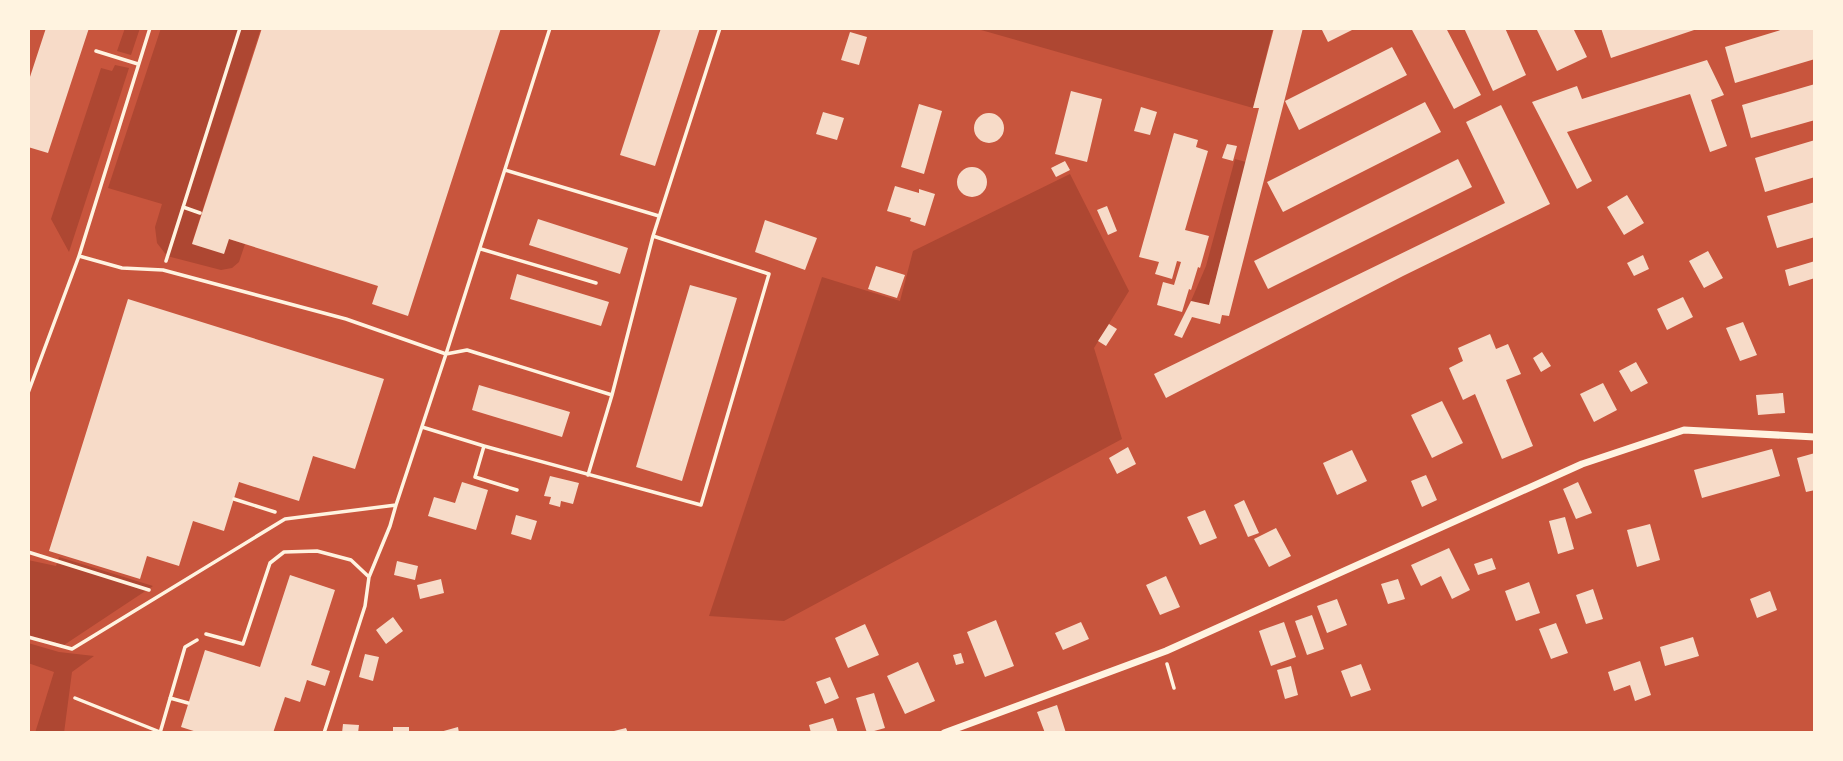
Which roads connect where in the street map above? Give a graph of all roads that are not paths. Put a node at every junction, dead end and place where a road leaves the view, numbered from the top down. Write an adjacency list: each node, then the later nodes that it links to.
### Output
1 (150, 28): 5 (lane)
2 (550, 28): 6 (lane)
3 (720, 28): 7 (lane)
4 (96, 51): 5 (lane)
5 (138, 64): 10 (lane)
6 (505, 170): 7 (lane); 9 (lane)
7 (659, 216): 8 (lane)
8 (653, 236): 14 (lane); 18 (lane)
9 (481, 248): 11 (lane); 12 (lane)
10 (79, 256): 12 (lane); 13 (lane)
11 (596, 283)
12 (446, 354): 14 (lane); 15 (lane)
13 (28, 393)
14 (612, 395): 18 (lane)
15 (422, 427): 17 (lane); 20 (lane)
16 (1815, 437): 25 (street)
17 (484, 446): 18 (lane); 19 (lane)
18 (588, 475)
19 (517, 490)
20 (396, 505): 21 (lane); 23 (lane)
21 (369, 577): 22 (lane); 24 (lane)
22 (206, 634)
23 (28, 637)
24 (324, 733)
25 (944, 733)

